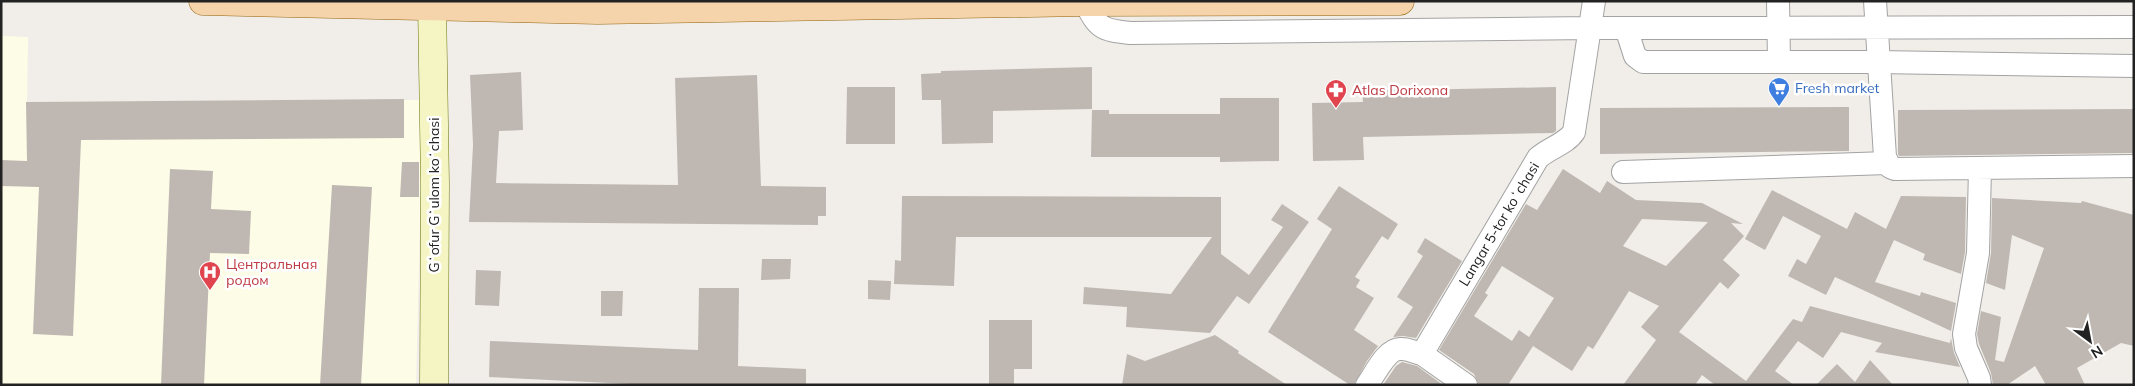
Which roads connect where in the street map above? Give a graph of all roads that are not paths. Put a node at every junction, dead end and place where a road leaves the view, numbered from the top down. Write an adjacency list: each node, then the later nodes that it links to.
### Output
1 (203, 1): 7 (main road)
2 (1400, 1): 6 (main road)
3 (1594, 1): 9 (street, Langar 5-tor koʻchasi)
4 (1778, 1): 11 (street)
5 (1875, 1): 12 (street)
6 (1085, 2): 7 (main road); 9 (street)
7 (432, 3): 21 (street, Gʻofur Gʻulom koʻchasi)
8 (2134, 27): 12 (street)
9 (1590, 28): 10 (street); 20 (street, Langar 5-tor koʻchasi)
10 (1626, 28): 11 (street); 13 (street)
11 (1778, 28): 12 (street); 13 (street)
12 (1875, 28): 14 (street)
13 (1779, 62): 14 (street)
14 (1878, 62): 15 (street); 16 (street)
15 (2134, 66)
16 (1887, 163): 18 (street); 19 (street)
17 (2134, 166): 18 (street)
18 (1980, 168): 24 (street)
19 (1623, 172)
20 (1422, 354): 22 (street); 23 (street)
21 (434, 385)
22 (1367, 385)
23 (1466, 385)
24 (1980, 385)

